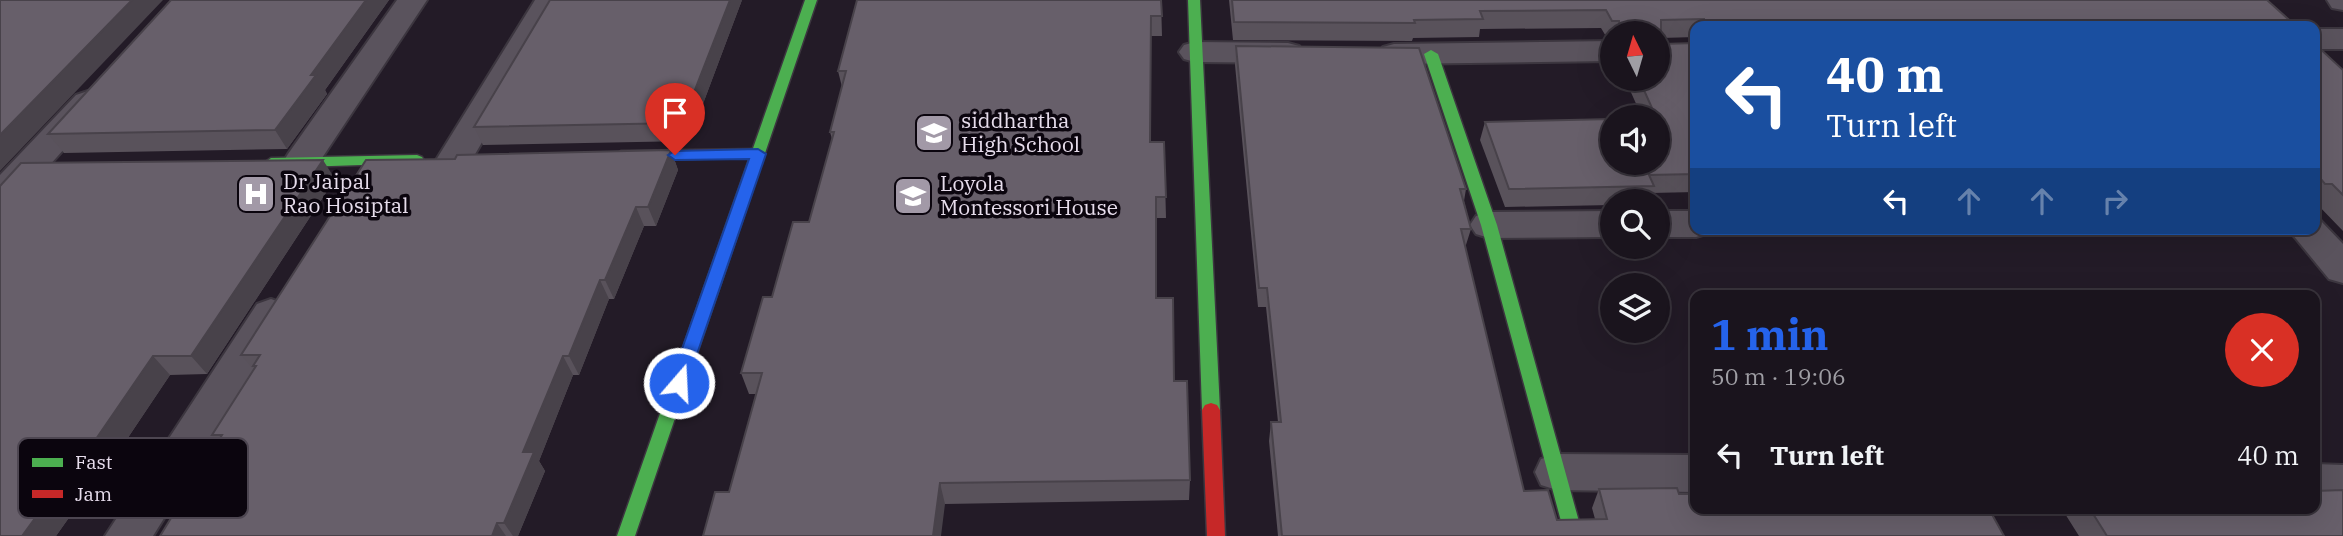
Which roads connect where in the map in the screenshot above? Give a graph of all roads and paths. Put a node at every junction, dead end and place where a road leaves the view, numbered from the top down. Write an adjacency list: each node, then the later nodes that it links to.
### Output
1 (412, 0): 18 (street)
2 (550, 0): 15 (street)
3 (811, 0): 13 (street)
4 (1194, 0): 8 (street)
5 (2320, 39): 6 (street)
6 (2343, 39)
7 (1600, 51): 11 (street)
8 (1195, 52): 9 (street); 36 (street)
9 (1320, 53)
10 (1362, 54): 11 (street)
11 (1431, 54): 24 (street)
12 (109, 79): 20 (street)
13 (758, 154): 14 (street); 35 (street)
14 (606, 157)
15 (448, 160): 16 (street)
16 (368, 161): 18 (street); 19 (street)
17 (260, 163): 18 (street)
18 (301, 163)
19 (346, 196)
20 (0, 197)
21 (1600, 224): 24 (street)
22 (1670, 224): 23 (street)
23 (1690, 224)
24 (1489, 225): 29 (street)
25 (2312, 235): 26 (street)
26 (2343, 269)
27 (293, 278): 28 (street)
28 (191, 438)
29 (1557, 472): 30 (street); 37 (street)
30 (1690, 474)
31 (2320, 483): 32 (street)
32 (2343, 484)
33 (140, 518): 34 (street)
34 (128, 536)
35 (626, 536)
36 (1216, 536)
37 (1574, 536)

